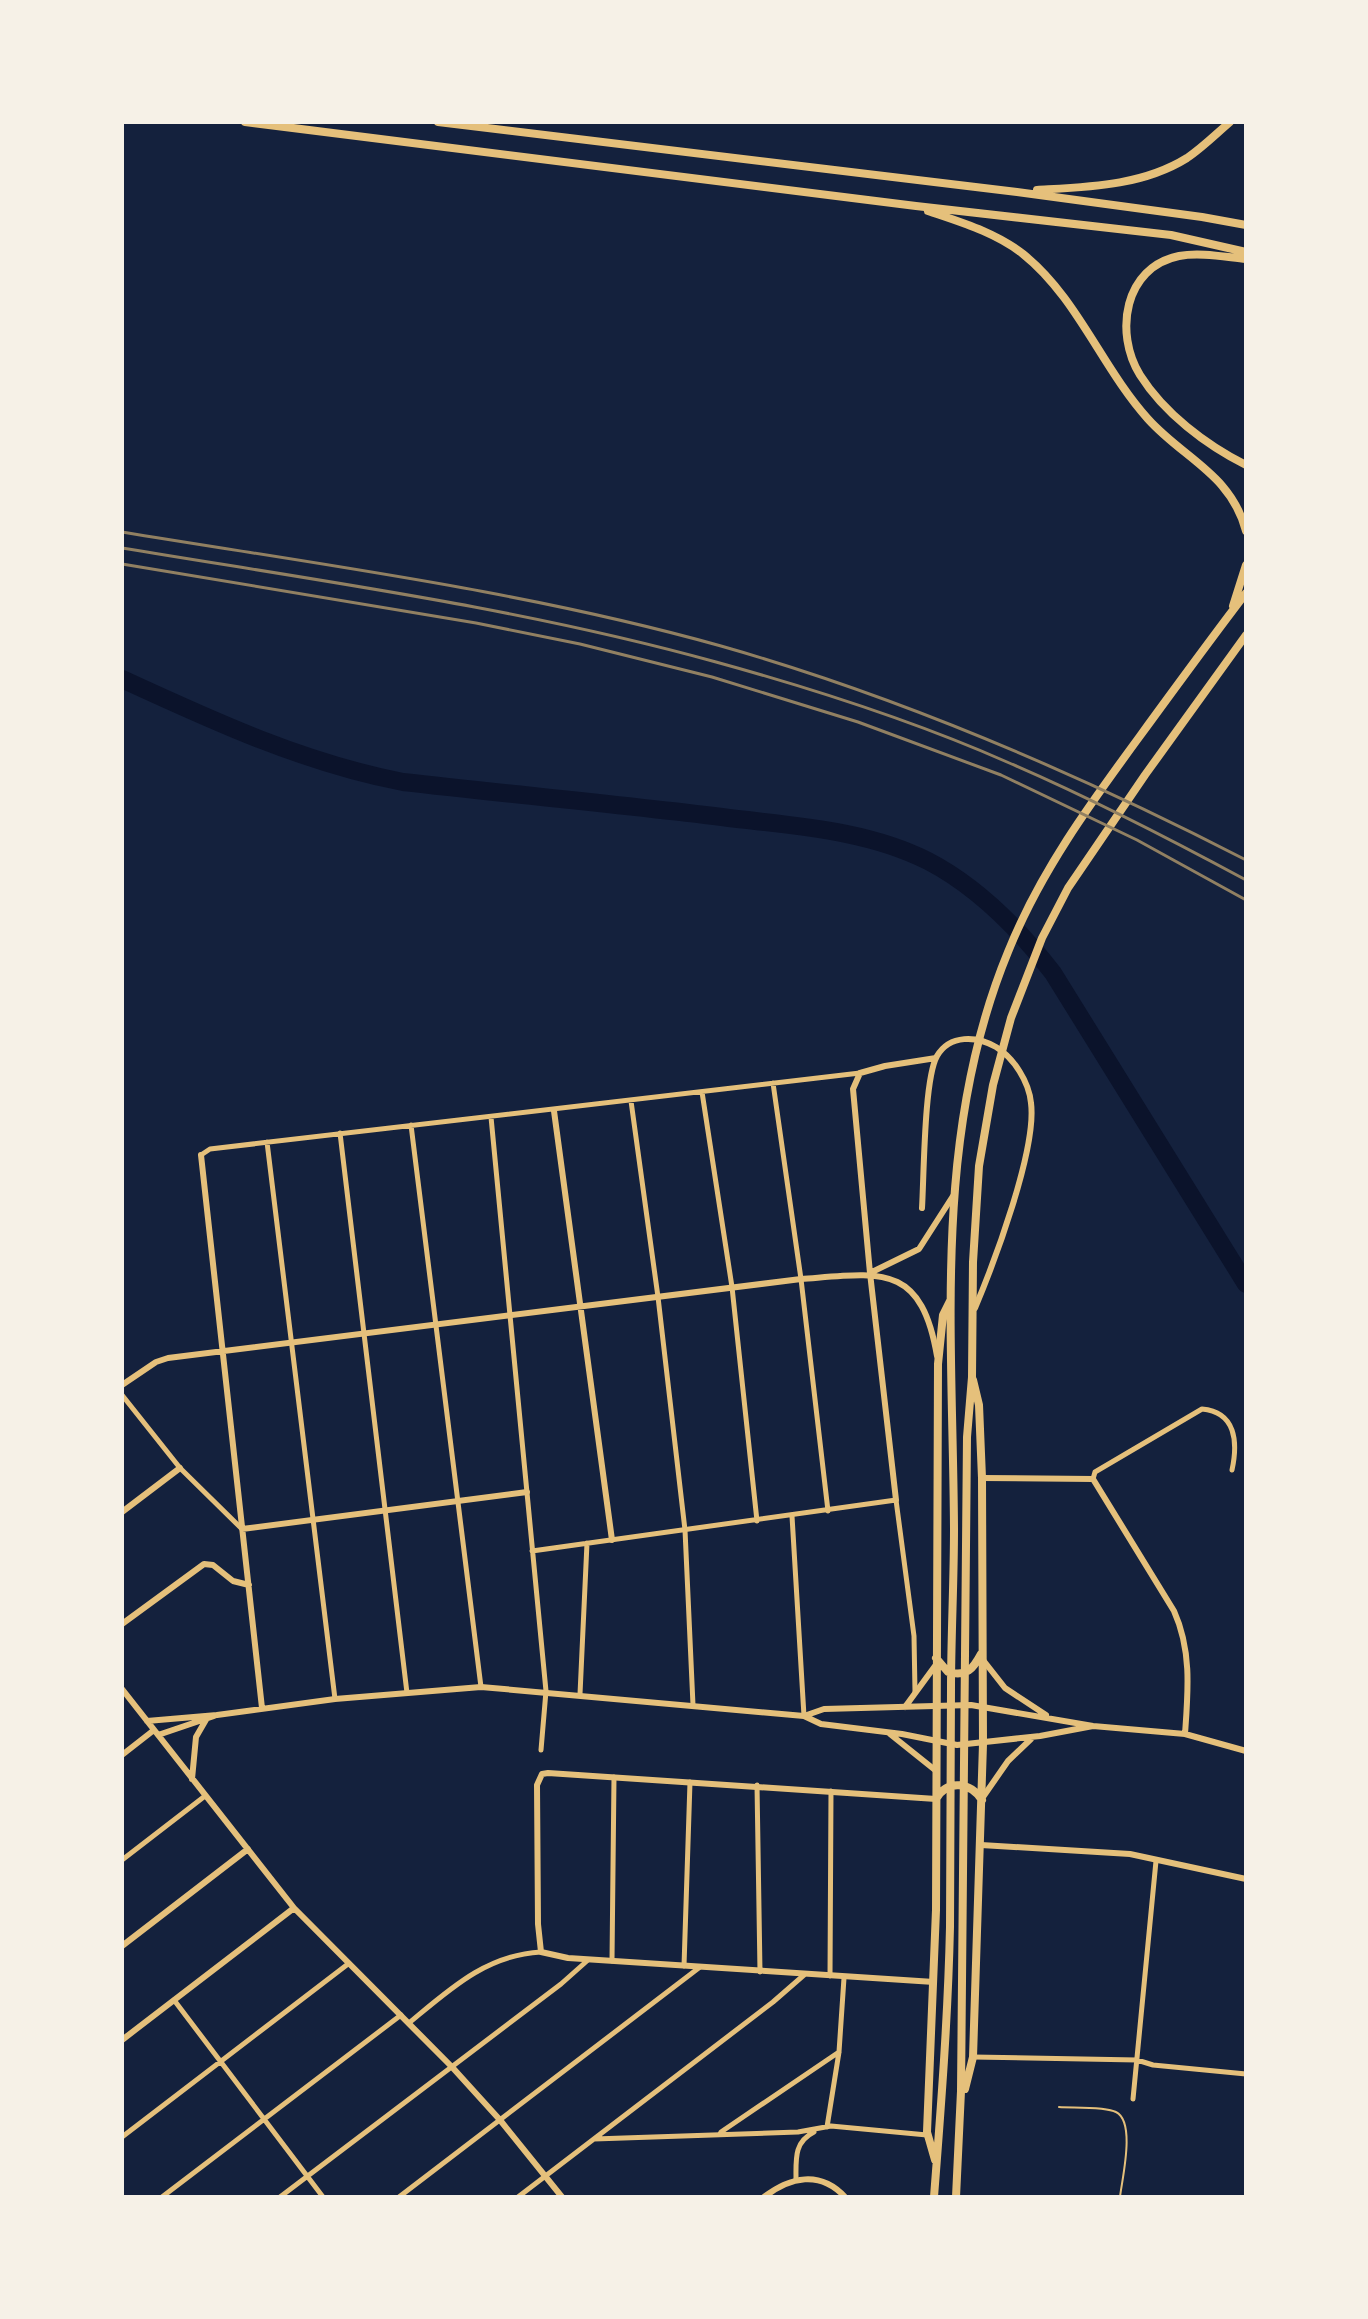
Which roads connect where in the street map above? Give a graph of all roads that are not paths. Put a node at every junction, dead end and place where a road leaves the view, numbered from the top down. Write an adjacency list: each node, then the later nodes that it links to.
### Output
1 (245, 122): 5 (main road)
2 (438, 122): 4 (main road)
3 (1230, 122): 4 (main road)
4 (1017, 192): 6 (main road)
5 (916, 206): 7 (main road); 10 (main road)
6 (1246, 225)
7 (1246, 252)
8 (1246, 259): 9 (main road)
9 (1246, 465)
10 (1246, 531)
11 (1246, 565): 13 (main road)
12 (1246, 593): 13 (main road)
13 (1231, 613): 26 (main road)
14 (1246, 635): 34 (main road)
15 (936, 1058): 16 (street); 27 (street); 34 (street)
16 (860, 1073): 17 (street); 28 (street)
17 (773, 1083): 18 (street); 29 (street)
18 (702, 1092): 19 (street); 30 (street)
19 (631, 1101): 20 (street); 31 (street)
20 (554, 1111): 21 (street); 33 (street)
21 (491, 1117): 22 (street); 35 (street)
22 (411, 1125): 23 (street); 36 (street)
23 (340, 1133): 24 (street); 37 (street)
24 (267, 1142): 25 (street); 38 (street)
25 (201, 1155): 39 (street)
26 (953, 1196): 28 (street); 32 (main road)
27 (922, 1208)
28 (870, 1273): 29 (street); 40 (street); 49 (street)
29 (801, 1279): 30 (street); 52 (street)
30 (732, 1287): 31 (street); 56 (street)
31 (658, 1297): 33 (street); 58 (street)
32 (953, 1297): 40 (main road); 140 (main road)
33 (580, 1307): 35 (street); 59 (street)
34 (973, 1312): 41 (main road)
35 (510, 1315): 36 (street); 48 (street)
36 (436, 1325): 37 (street); 50 (street)
37 (364, 1334): 38 (street); 51 (street)
38 (292, 1343): 39 (street); 55 (street)
39 (223, 1352): 42 (street); 57 (street)
40 (938, 1364): 65 (main road)
41 (972, 1377): 46 (main road); 131 (main road)
42 (122, 1385)
43 (122, 1395): 44 (street)
44 (180, 1468): 53 (street); 57 (street)
45 (1232, 1470): 47 (street)
46 (982, 1478): 47 (street); 64 (main road)
47 (1093, 1479): 86 (street)
48 (527, 1492): 50 (street); 61 (street)
49 (896, 1500): 52 (street); 69 (street)
50 (458, 1501): 51 (street); 66 (street)
51 (385, 1510): 55 (street); 70 (street)
52 (828, 1511): 54 (street)
53 (122, 1512)
54 (792, 1516): 56 (street); 79 (street)
55 (313, 1520): 57 (street); 72 (street)
56 (757, 1521): 58 (street)
57 (242, 1529): 62 (street)
58 (685, 1530): 59 (street); 73 (street)
59 (612, 1540): 60 (street)
60 (587, 1543): 61 (street); 71 (street)
61 (532, 1551): 68 (street)
62 (249, 1585): 63 (street); 77 (street)
63 (122, 1624)
64 (982, 1655): 65 (main road); 76 (main road); 80 (street)
65 (936, 1662): 69 (street); 74 (main road)
66 (481, 1687): 68 (street); 70 (street)
67 (122, 1689): 82 (street)
68 (546, 1691): 71 (street); 90 (street)
69 (915, 1692): 75 (street)
70 (407, 1693): 72 (street)
71 (580, 1694): 73 (street)
72 (335, 1699): 77 (street)
73 (693, 1705): 79 (street)
74 (936, 1705): 75 (street); 76 (street); 88 (main road)
75 (905, 1707): 79 (street)
76 (983, 1707): 80 (street); 89 (main road)
77 (262, 1708): 78 (street)
78 (217, 1715): 81 (street); 82 (street)
79 (804, 1716): 84 (street)
80 (1049, 1717): 83 (street)
81 (207, 1718): 85 (street); 95 (street)
82 (147, 1721): 85 (street)
83 (1093, 1726): 86 (street); 87 (street)
84 (887, 1732): 88 (street); 93 (street)
85 (156, 1733): 92 (street); 95 (street)
86 (1185, 1734): 91 (street)
87 (1033, 1737): 89 (street); 101 (street)
88 (936, 1741): 89 (street); 93 (main road)
89 (983, 1744): 101 (main road)
90 (541, 1750)
91 (1246, 1751)
92 (122, 1755)
93 (935, 1770): 100 (main road)
94 (614, 1777): 96 (street); 109 (street); 111 (street)
95 (192, 1779): 99 (street)
96 (690, 1782): 97 (street); 113 (street)
97 (757, 1785): 98 (street); 115 (street)
98 (831, 1791): 100 (street); 117 (street)
99 (205, 1796): 103 (street); 104 (street)
100 (936, 1799): 101 (main road); 119 (main road)
101 (983, 1799): 102 (main road)
102 (981, 1845): 105 (street); 125 (main road)
103 (248, 1849): 107 (street); 108 (street)
104 (122, 1860)
105 (1156, 1861): 106 (street); 126 (street)
106 (1246, 1879)
107 (294, 1908): 112 (street); 120 (street)
108 (122, 1946)
109 (541, 1952): 110 (street); 122 (street)
110 (589, 1959): 111 (street); 128 (street)
111 (612, 1961): 113 (street)
112 (348, 1964): 121 (street); 127 (street)
113 (684, 1966): 114 (street)
114 (700, 1967): 115 (street); 134 (street)
115 (760, 1972): 116 (street)
116 (804, 1975): 117 (street); 139 (street)
117 (830, 1977): 118 (street)
118 (844, 1978): 119 (street); 124 (street)
119 (934, 1982): 137 (main road)
120 (173, 2000): 123 (street); 127 (street)
121 (401, 2015): 122 (street); 133 (street)
122 (409, 2023): 128 (street)
123 (122, 2040)
124 (839, 2052): 135 (street); 136 (street)
125 (973, 2057): 126 (street); 131 (main road)
126 (1137, 2060): 129 (street); 130 (street)
127 (220, 2062): 133 (street); 138 (street)
128 (452, 2067): 134 (street); 142 (street)
129 (1246, 2074)
130 (1133, 2099)
131 (960, 2105): 153 (main road)
132 (1059, 2107): 154 (lane)
133 (264, 2119): 142 (street); 144 (street)
134 (500, 2120): 141 (street); 147 (street)
135 (825, 2127): 136 (street); 137 (street); 143 (street)
136 (721, 2133): 139 (street)
137 (927, 2135): 140 (main road)
138 (122, 2137)
139 (594, 2139): 141 (street)
140 (937, 2164): 152 (main road)
141 (546, 2176): 148 (street); 149 (street)
142 (307, 2177): 145 (street); 146 (street)
143 (796, 2179): 150 (street); 151 (street)
144 (162, 2197)
145 (280, 2197)
146 (323, 2197)
147 (399, 2197)
148 (518, 2197)
149 (562, 2197)
150 (764, 2197)
151 (845, 2197)
152 (934, 2197)
153 (956, 2197)
154 (1120, 2197)

